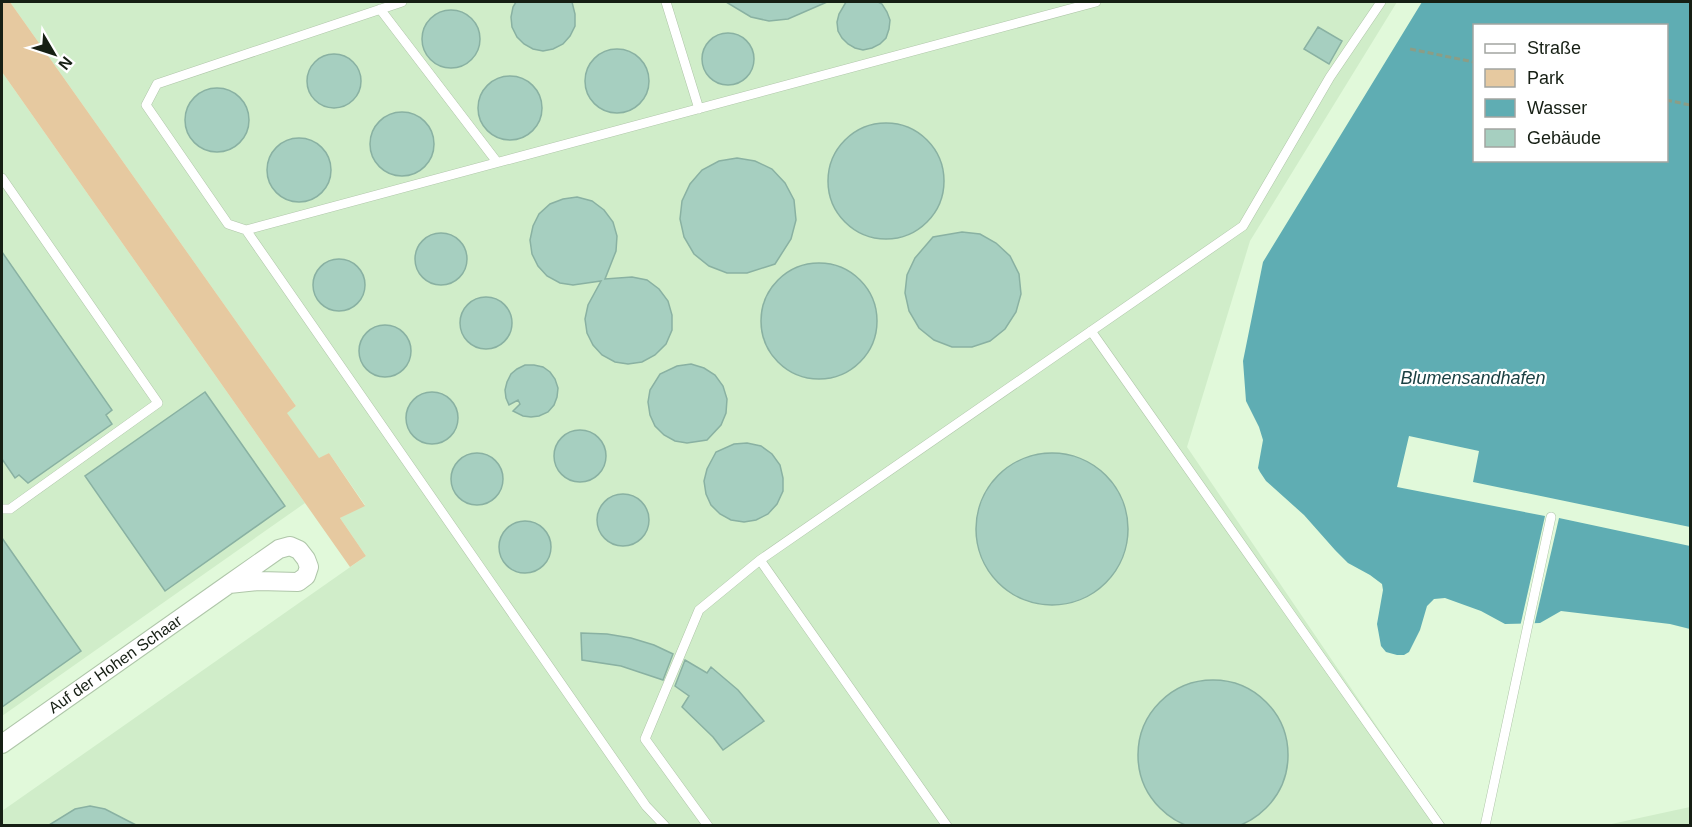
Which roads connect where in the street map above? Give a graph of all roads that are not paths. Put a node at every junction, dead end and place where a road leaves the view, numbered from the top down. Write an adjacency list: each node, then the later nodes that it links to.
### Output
1 (402, 2): 6 (lane)
2 (666, 2): 7 (lane)
3 (1095, 2): 7 (lane)
4 (1367, 2): 5 (lane)
5 (1378, 5): 11 (lane)
6 (380, 9): 8 (lane); 10 (lane)
7 (699, 109): 8 (lane)
8 (497, 162): 10 (lane)
9 (2, 178): 12 (lane)
10 (246, 230): 17 (lane)
11 (1092, 331): 14 (lane); 20 (lane)
12 (2, 509)
13 (1551, 517): 21 (lane)
14 (760, 560): 18 (lane); 19 (lane)
15 (229, 584): 16 (street, Auf der Hohen Schaar)
16 (2, 744)
17 (665, 825)
18 (708, 825)
19 (946, 825)
20 (1440, 825)
21 (1485, 825)

